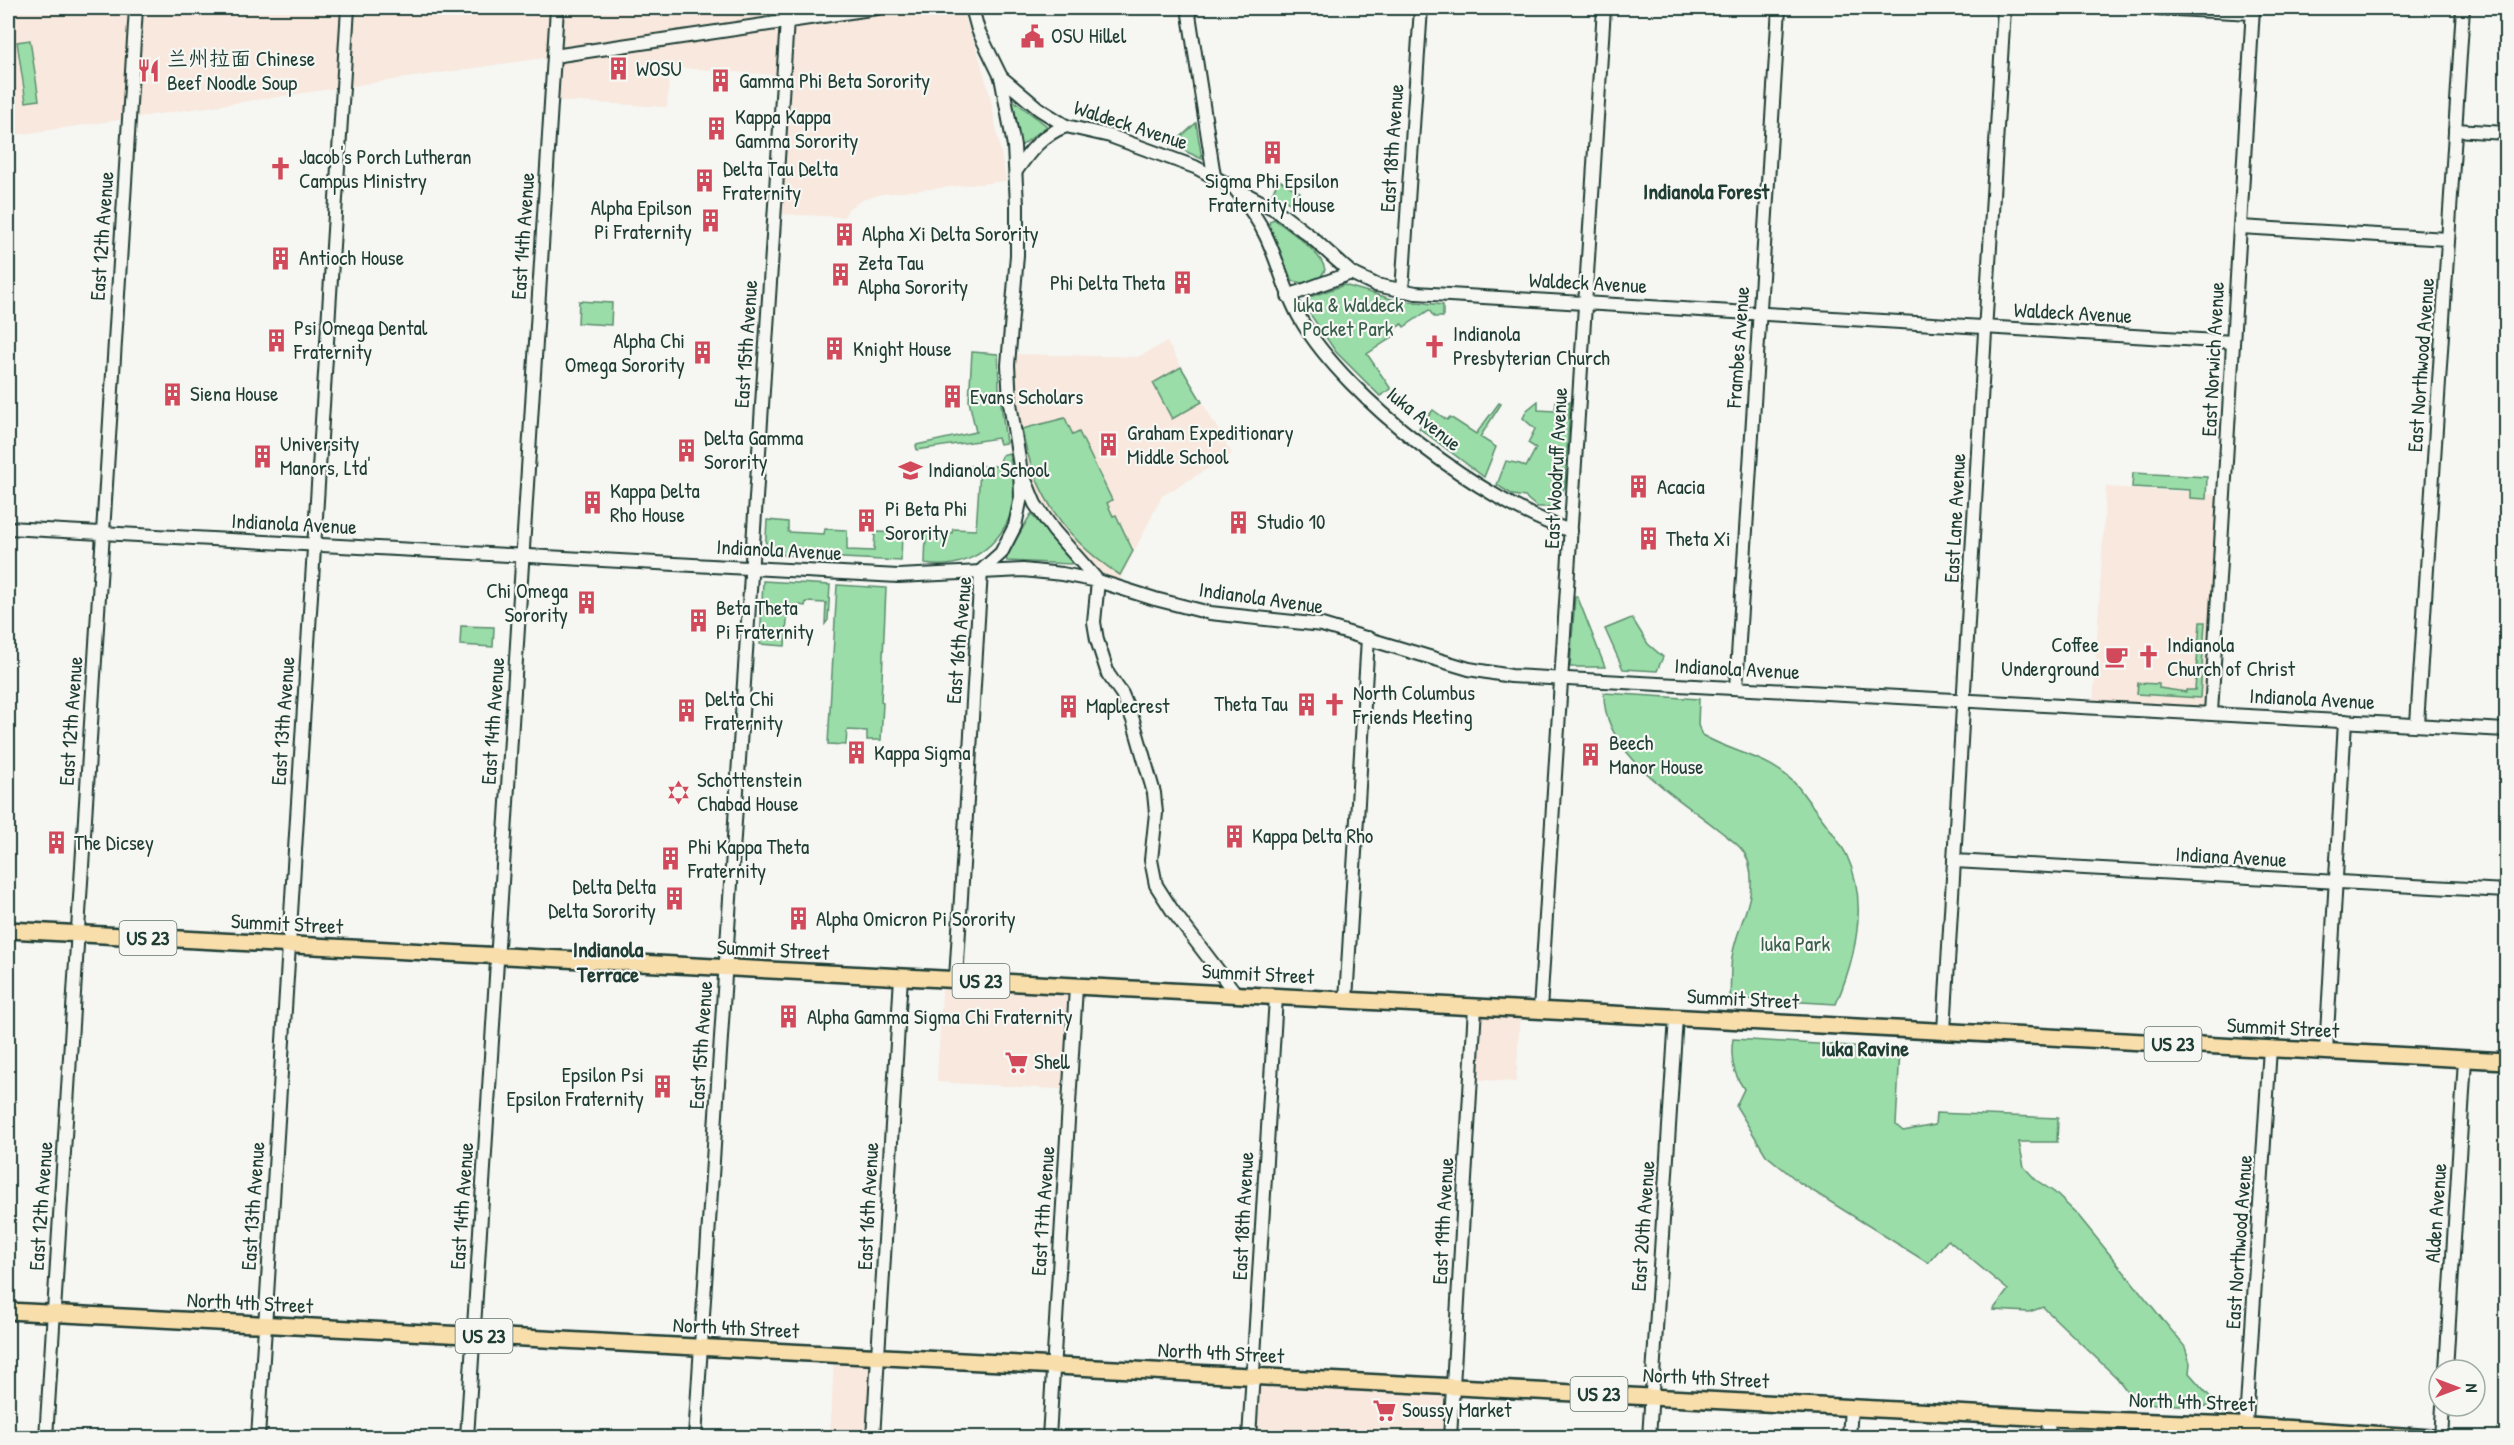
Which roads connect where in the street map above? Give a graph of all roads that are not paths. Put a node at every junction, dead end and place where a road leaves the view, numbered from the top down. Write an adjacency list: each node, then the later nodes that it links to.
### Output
1 (136, 8): 35 (street, East 12th Avenue)
2 (348, 8): 36 (street, East 13th Avenue)
3 (557, 8): 15 (street, East 14th Avenue)
4 (878, 8): 14 (street)
5 (972, 8): 16 (street, East 16th Avenue)
6 (1188, 8): 21 (street)
7 (1421, 8): 26 (street, East 18th Avenue)
8 (1604, 8): 28 (street, East Woodruff Avenue)
9 (1779, 8): 29 (street, Frambes Avenue)
10 (2004, 8): 30 (street, East Lane Avenue)
11 (2155, 8): 13 (street)
12 (2463, 8): 18 (street, East Northwood Avenue)
13 (2253, 10): 23 (street, East Norwich Avenue)
14 (786, 14): 15 (street); 38 (street, East 15th Avenue)
15 (554, 56): 37 (street, East 14th Avenue)
16 (1001, 77): 17 (street, Waldeck Avenue); 20 (street, East 16th Avenue)
17 (1066, 126): 20 (street); 21 (street, Waldeck Avenue)
18 (2455, 130): 19 (street); 24 (street, East Northwood Avenue)
19 (2506, 133)
20 (1016, 171): 32 (street, East 16th Avenue)
21 (1214, 176): 22 (street, Waldeck Avenue)
22 (1232, 185): 25 (street, Waldeck Avenue); 27 (street, Iuka Avenue)
23 (2240, 227): 24 (street); 31 (street, East Norwich Avenue)
24 (2448, 239): 47 (street, East Northwood Avenue)
25 (1351, 273): 26 (street, Waldeck Avenue); 27 (street)
26 (1402, 291): 28 (street, Waldeck Avenue)
27 (1288, 296): 34 (street, Iuka Avenue)
28 (1585, 303): 29 (street, Waldeck Avenue); 34 (street, East Woodruff Avenue)
29 (1760, 314): 30 (street, Waldeck Avenue); 43 (street, Frambes Avenue)
30 (1985, 328): 31 (street, Waldeck Avenue); 44 (street, East Lane Avenue)
31 (2233, 342): 45 (street, East Norwich Avenue)
32 (1020, 466): 39 (street, East 16th Avenue); 40 (street)
33 (8, 528): 35 (street, Indianola Avenue)
34 (1571, 531): 42 (street, East Woodruff Avenue)
35 (103, 533): 36 (street, Indianola Avenue); 53 (street, East 12th Avenue)
36 (314, 544): 37 (street, Indianola Avenue); 54 (street, East 13th Avenue)
37 (523, 555): 38 (street, Indianola Avenue); 55 (street, East 14th Avenue)
38 (751, 567): 39 (street, Indianola Avenue); 56 (street, East 15th Avenue)
39 (981, 571): 40 (street, Indianola Avenue); 58 (street, East 16th Avenue)
40 (1098, 581): 41 (street, Indianola Avenue); 60 (street)
41 (1368, 638): 42 (street, Indianola Avenue); 62 (street)
42 (1561, 679): 43 (street, Indianola Avenue); 64 (street)
43 (1736, 688): 44 (street, Indianola Avenue)
44 (1963, 700): 45 (street, Indianola Avenue); 49 (street, East Lane Avenue)
45 (2211, 714): 46 (street, Indianola Avenue)
46 (2345, 721): 47 (street, Indianola Avenue); 50 (street)
47 (2417, 724): 48 (street, Indianola Avenue)
48 (2506, 730)
49 (1954, 861): 50 (street, Indiana Avenue); 66 (street, East Lane Avenue)
50 (2336, 882): 51 (street, Indiana Avenue); 68 (street)
51 (2506, 891)
52 (8, 930): 53 (main road, Summit Street / US 23)
53 (77, 935): 54 (main road, Summit Street / US 23); 72 (street, East 12th Avenue)
54 (289, 944): 55 (main road, Summit Street / US 23); 73 (street, East 13th Avenue)
55 (498, 956): 56 (main road, Summit Street / US 23); 74 (street, East 14th Avenue)
56 (726, 969): 57 (main road, Summit Street / US 23); 75 (street, East 15th Avenue)
57 (901, 977): 58 (main road, Summit Street / US 23); 76 (street, East 16th Avenue)
58 (956, 980): 59 (main road, Summit Street / US 23)
59 (1076, 987): 60 (main road, Summit Street / US 23); 78 (street, East 17th Avenue)
60 (1236, 994): 61 (main road, Summit Street / US 23)
61 (1276, 997): 62 (main road, Summit Street / US 23); 79 (street, East 18th Avenue)
62 (1346, 1000): 63 (main road, Summit Street / US 23)
63 (1475, 1007): 64 (main road, Summit Street / US 23); 80 (street, East 19th Avenue)
64 (1540, 1010): 65 (main road, Summit Street / US 23)
65 (1676, 1017): 66 (main road, Summit Street / US 23); 81 (street, East 20th Avenue)
66 (1944, 1031): 67 (main road, Summit Street / US 23)
67 (2270, 1048): 68 (main road, Summit Street / US 23); 85 (street, East Northwood Avenue)
68 (2326, 1051): 69 (main road, Summit Street / US 23)
69 (2465, 1059): 70 (main road, Summit Street / US 23); 77 (street, Alden Avenue)
70 (2506, 1061)
71 (8, 1311): 72 (main road, North 4th Street / US 23)
72 (54, 1313): 73 (main road, North 4th Street / US 23); 86 (street, East 12th Avenue)
73 (265, 1324): 74 (main road, North 4th Street / US 23); 87 (street, East 13th Avenue)
74 (474, 1336): 75 (main road, North 4th Street / US 23); 88 (street, East 14th Avenue)
75 (701, 1347): 76 (main road, North 4th Street / US 23); 89 (street, East 15th Avenue)
76 (878, 1356): 78 (main road, North 4th Street / US 23); 90 (street, East 16th Avenue)
77 (2446, 1358)
78 (1053, 1366): 79 (main road, North 4th Street / US 23); 91 (street, East 17th Avenue)
79 (1253, 1376): 80 (main road, North 4th Street / US 23); 92 (street, East 18th Avenue)
80 (1453, 1386): 81 (main road, North 4th Street / US 23); 93 (street, East 19th Avenue)
81 (1652, 1397): 82 (main road, North 4th Street / US 23); 94 (street, East 20th Avenue)
82 (1851, 1407): 83 (main road, North 4th Street / US 23); 95 (street)
83 (2049, 1418): 85 (main road, North 4th Street / US 23); 96 (street)
84 (2442, 1418): 98 (street)
85 (2246, 1431): 97 (main road, North 4th Street / US 23)
86 (46, 1437)
87 (258, 1437)
88 (467, 1437)
89 (695, 1437)
90 (873, 1437)
91 (1049, 1437)
92 (1249, 1437)
93 (1450, 1437)
94 (1649, 1437)
95 (1849, 1437)
96 (2048, 1437)
97 (2432, 1437)
98 (2441, 1437)

